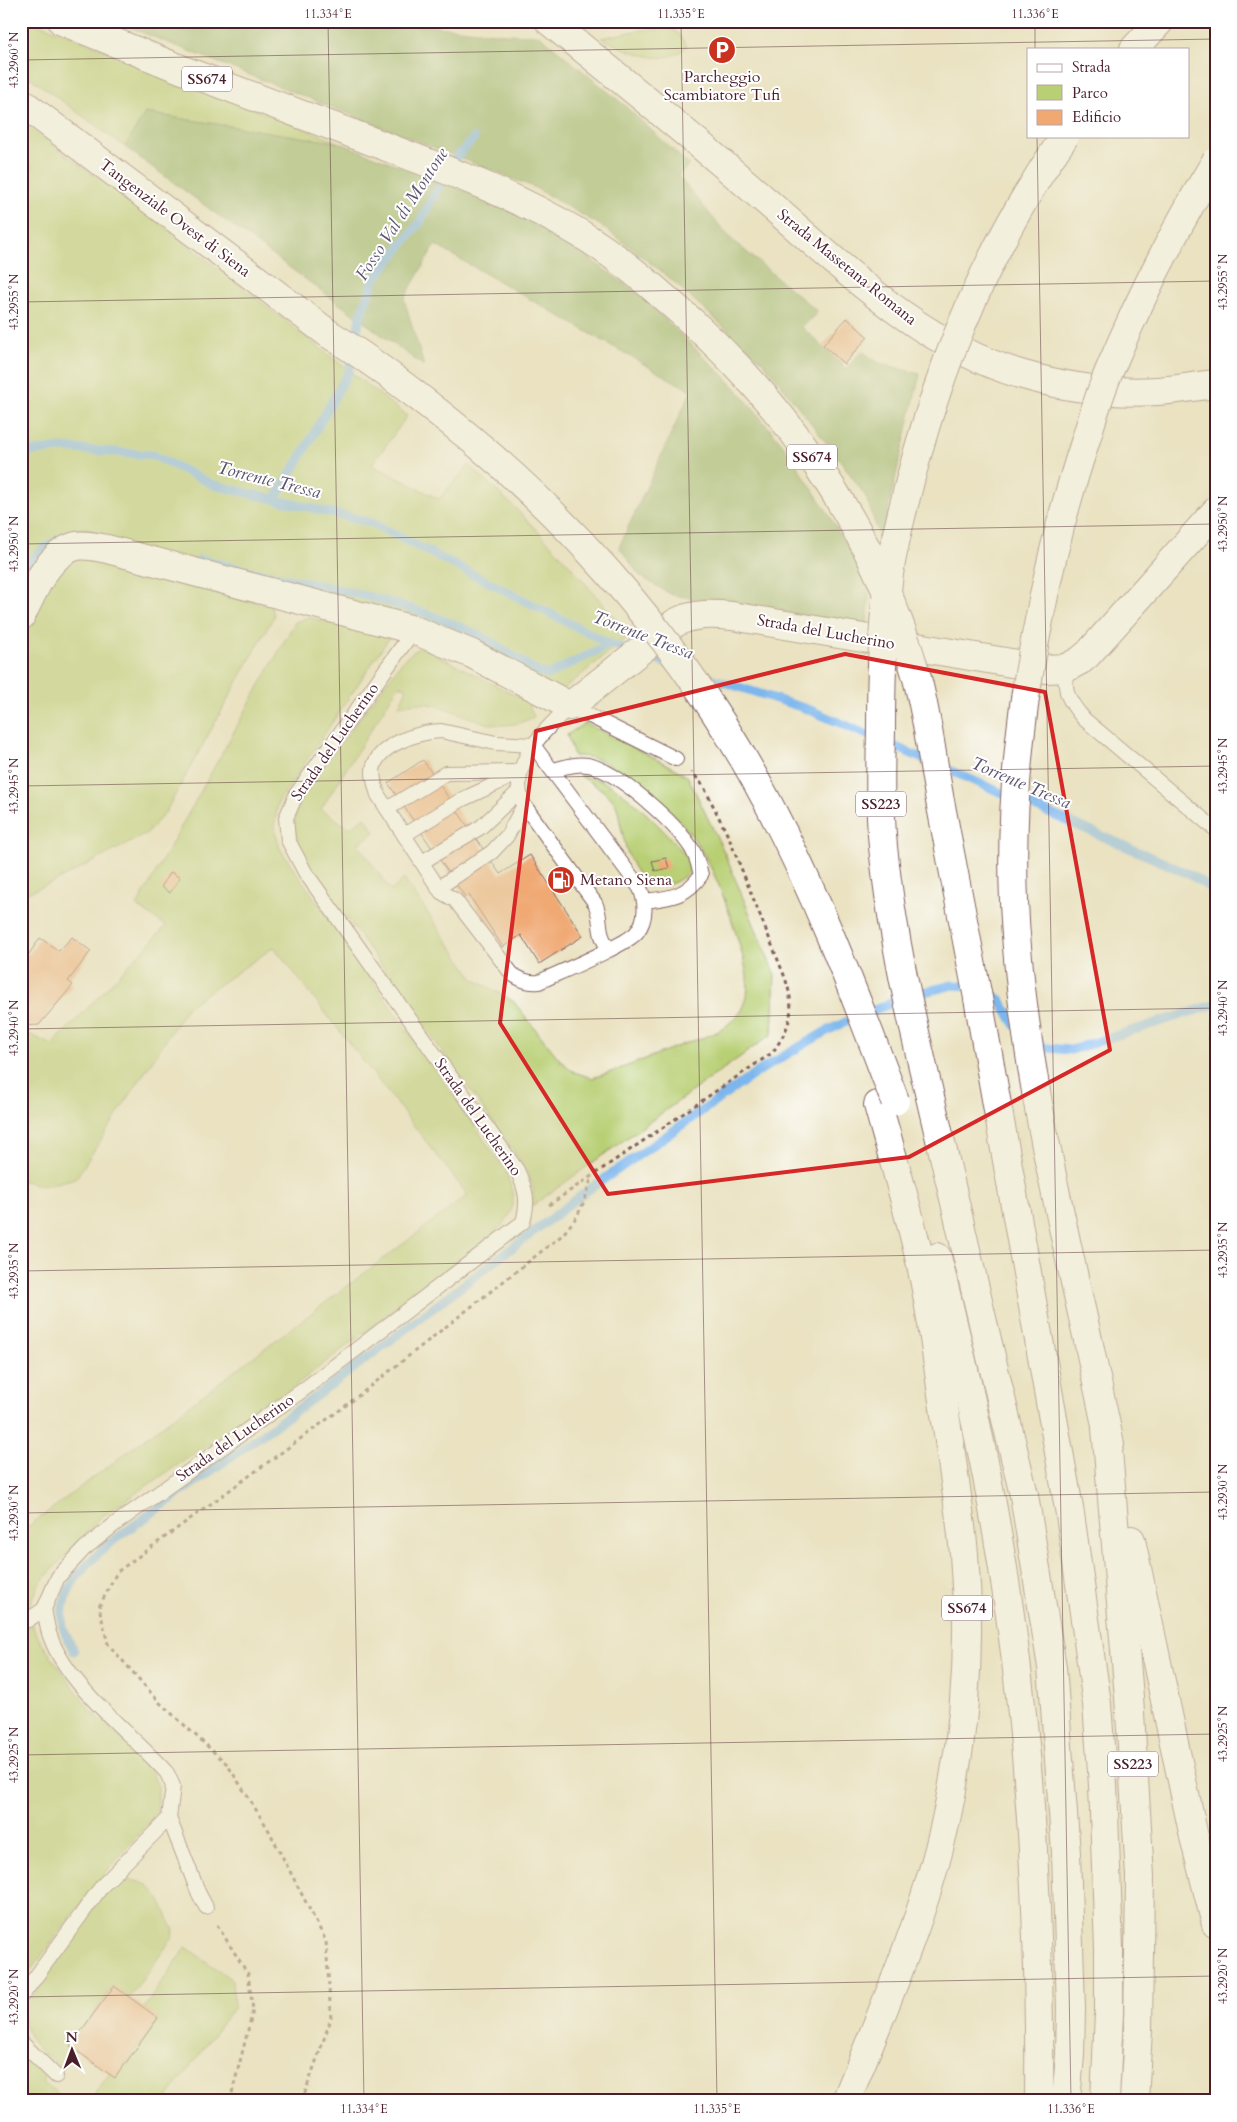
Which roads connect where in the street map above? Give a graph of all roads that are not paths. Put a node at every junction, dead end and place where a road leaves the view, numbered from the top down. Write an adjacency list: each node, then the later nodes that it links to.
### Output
1 (62, 21): 39 (main road, SS674, bridge)
2 (549, 21): 8 (main road, Strada Massetana Romana)
3 (1160, 21): 4 (main road)
4 (1135, 48)
5 (21, 102): 26 (main road, Tangenziale Ovest di Siena / SS674, bridge)
6 (1064, 138): 38 (main road, SS223, bridge)
7 (1216, 161): 27 (main road, SS223, bridge)
8 (1210, 382)
9 (1216, 511): 12 (main road)
10 (21, 616): 11 (main road)
11 (414, 630): 13 (main road); 28 (lane, Strada del Lucherino)
12 (1066, 668): 13 (main road, Strada del Lucherino); 20 (lane)
13 (570, 706): 14 (lane); 15 (lane)
14 (533, 745): 16 (lane); 17 (lane); 19 (lane)
15 (676, 759)
16 (554, 770): 24 (lane); 24 (lane)
17 (520, 772): 18 (lane); 19 (lane); 21 (lane)
18 (521, 799): 22 (lane); 23 (lane); 25 (lane)
19 (387, 809): 21 (lane)
20 (1216, 830)
21 (404, 834): 22 (lane)
22 (422, 862): 23 (lane)
23 (438, 888): 25 (lane)
24 (644, 900): 25 (lane)
25 (609, 949)
26 (886, 1103): 36 (main road, SS674); 37 (main road, SS674)
27 (1106, 1428): 32 (main road); 40 (main road, SS223)
28 (44, 1609): 29 (lane); 30 (lane)
29 (21, 1621)
30 (169, 1818): 31 (lane); 33 (lane)
31 (206, 1907)
32 (1216, 1924)
33 (21, 1997)
34 (21, 2042): 35 (lane)
35 (56, 2076)
36 (846, 2101)
37 (1039, 2101)
38 (1066, 2101)
39 (1105, 2101)
40 (1134, 2101)

